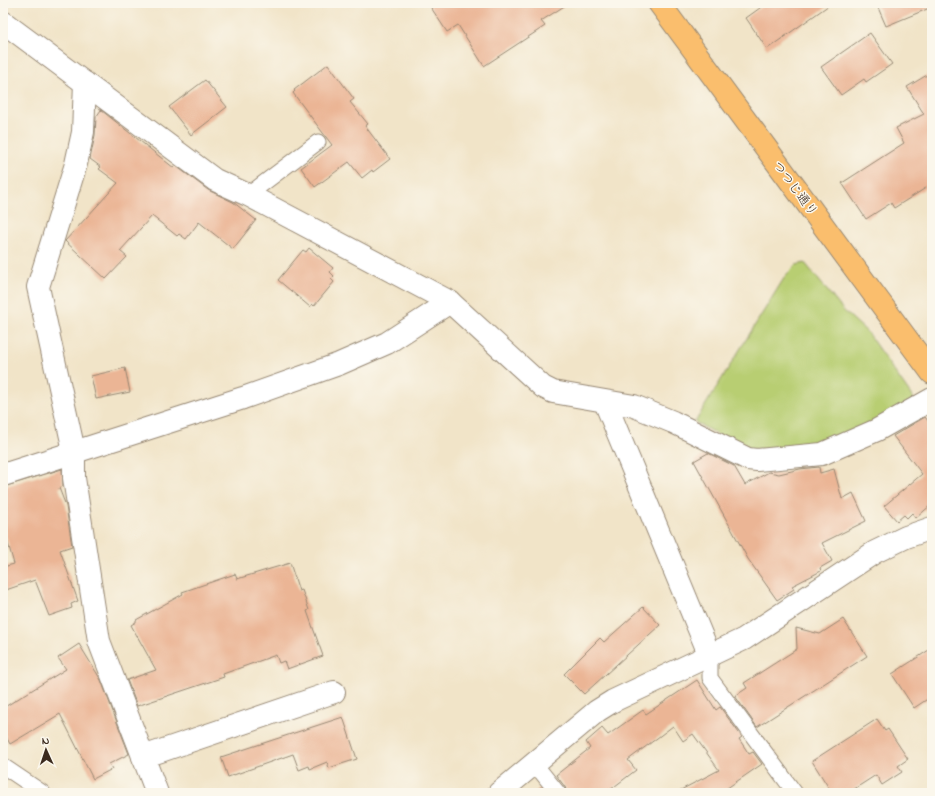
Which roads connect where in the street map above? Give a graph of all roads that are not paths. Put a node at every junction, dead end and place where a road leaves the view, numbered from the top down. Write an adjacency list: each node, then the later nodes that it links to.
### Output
1 (658, 3): 7 (main road, つつじ通り)
2 (3, 22): 3 (street)
3 (85, 83): 5 (street); 10 (street)
4 (318, 142): 5 (lane)
5 (248, 195): 6 (street)
6 (450, 302): 9 (street); 10 (street)
7 (932, 373)
8 (932, 399): 9 (street)
9 (605, 402): 13 (street)
10 (74, 451): 11 (street); 15 (street)
11 (3, 475)
12 (932, 528): 13 (street)
13 (710, 656): 16 (street); 22 (lane)
14 (334, 692): 15 (street)
15 (143, 757): 19 (street)
16 (534, 763): 20 (street); 21 (lane)
17 (3, 766): 18 (lane)
18 (44, 793)
19 (157, 793)
20 (499, 793)
21 (558, 793)
22 (795, 793)

